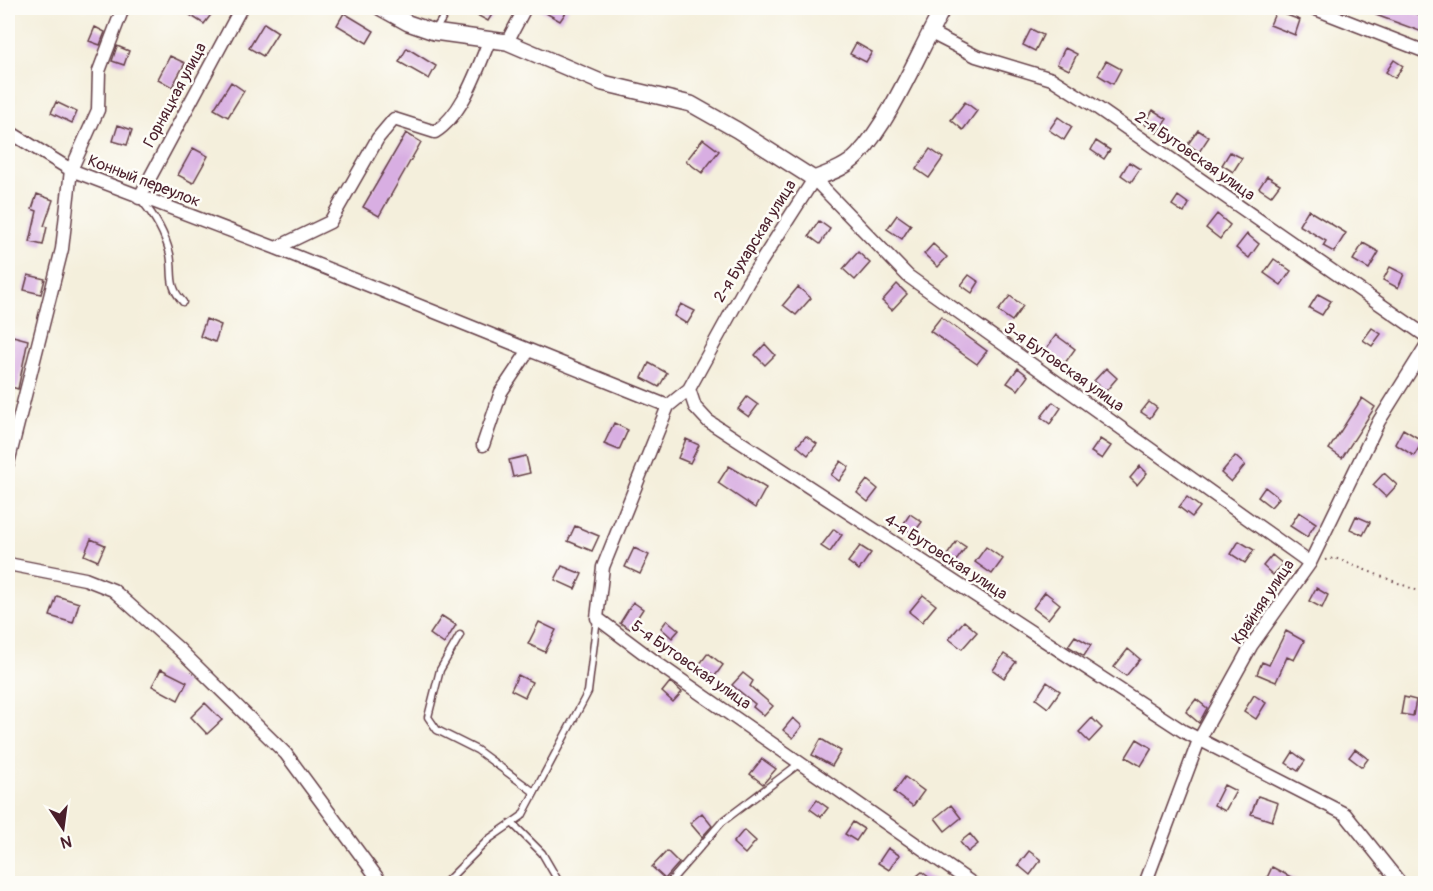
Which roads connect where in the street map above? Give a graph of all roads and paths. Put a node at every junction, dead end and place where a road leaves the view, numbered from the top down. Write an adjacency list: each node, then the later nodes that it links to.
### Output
1 (123, 8): 14 (street)
2 (241, 8): 16 (street, Горняцкая улица)
3 (381, 8): 8 (street)
4 (448, 8): 8 (lane)
5 (525, 8): 11 (street)
6 (943, 8): 9 (street, 2-я Бухарская улица)
7 (1313, 8): 12 (street)
8 (434, 32): 10 (street)
9 (929, 32): 15 (street, 2-я Бухарская улица); 19 (street, 2-я Бутовская улица)
10 (490, 39): 11 (street); 17 (street)
11 (507, 42): 15 (street)
12 (1425, 52)
13 (8, 131): 14 (street, Конный переулок)
14 (71, 170): 16 (street, Конный переулок); 25 (street)
15 (814, 179): 22 (street, 2-я Бухарская улица); 26 (street, 3-я Бутовская улица)
16 (139, 198): 17 (street, Конный переулок); 18 (lane)
17 (276, 248): 21 (street, Конный переулок)
18 (183, 302)
19 (1425, 336)
20 (1425, 346): 26 (street, Крайняя улица)
21 (529, 350): 23 (street, Конный переулок); 24 (street)
22 (689, 389): 23 (street); 31 (street, 4-я Бутовская улица)
23 (668, 406): 29 (street)
24 (483, 445)
25 (8, 463)
26 (1310, 563): 28 (path); 31 (street, Крайняя улица)
27 (8, 564): 35 (street)
28 (1425, 594)
29 (597, 618): 32 (street, 5-я Бутовская улица); 33 (lane)
30 (460, 635): 33 (lane)
31 (1199, 740): 40 (street, Крайняя улица); 41 (street, 4-я Бутовская улица)
32 (801, 763): 38 (lane); 39 (street, 5-я Бутовская улица)
33 (534, 792): 34 (lane)
34 (512, 823): 36 (lane); 37 (lane)
35 (382, 884)
36 (444, 884)
37 (560, 884)
38 (668, 884)
39 (973, 884)
40 (1145, 884)
41 (1401, 884)

